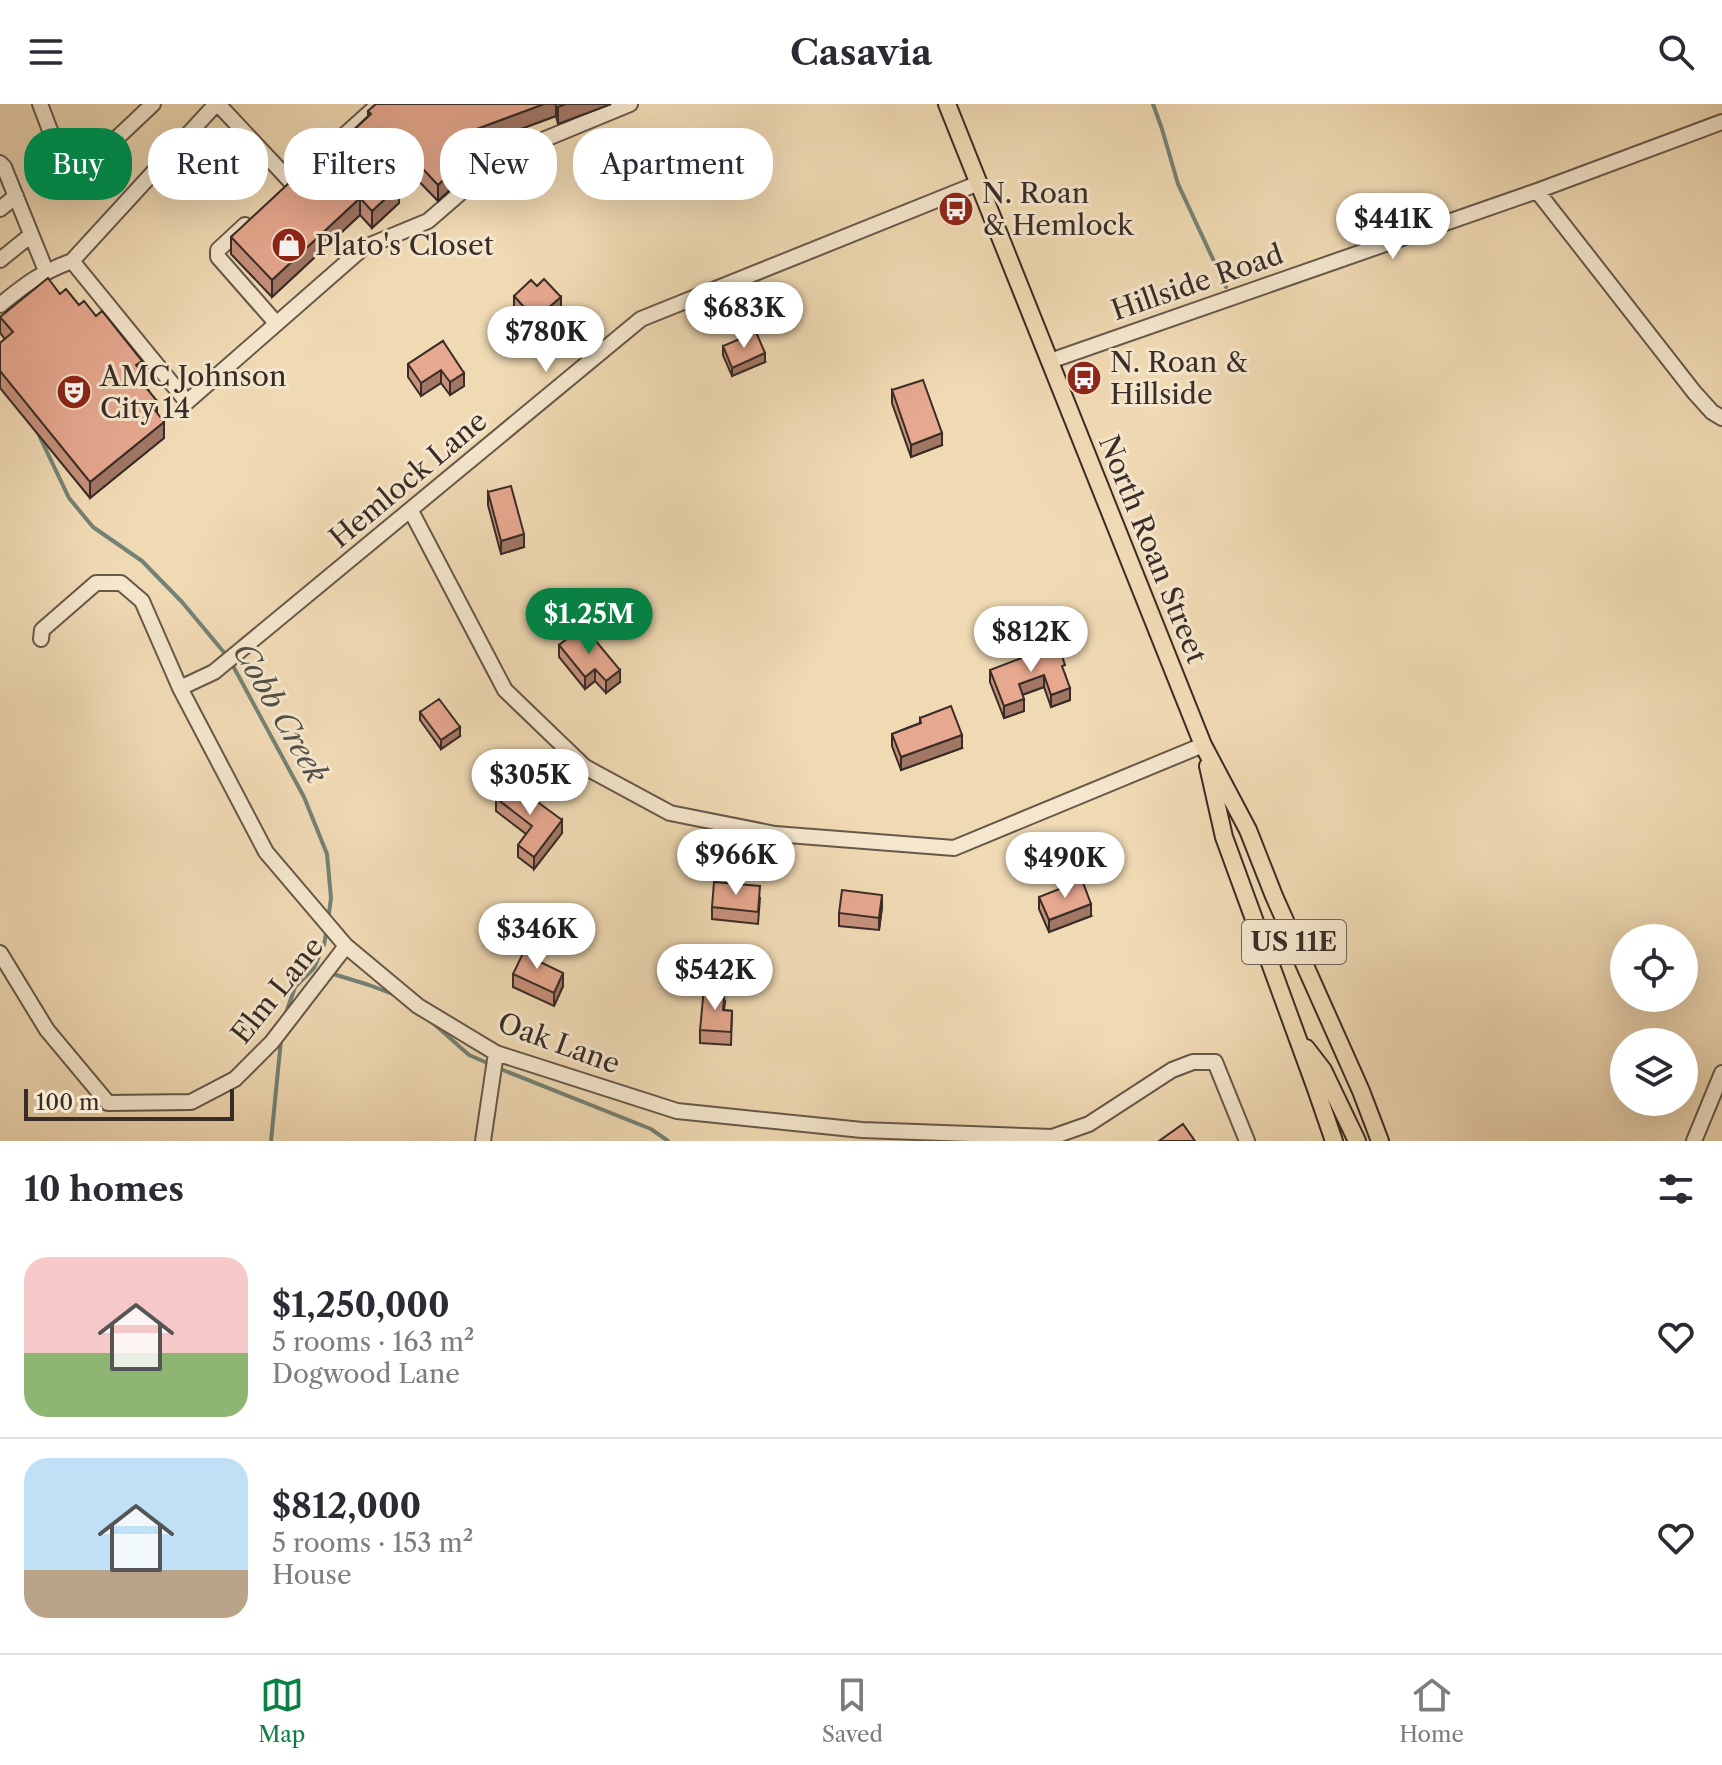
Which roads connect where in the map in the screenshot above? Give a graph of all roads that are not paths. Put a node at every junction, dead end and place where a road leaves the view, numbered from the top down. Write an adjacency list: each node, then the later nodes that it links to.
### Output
1 (40, 104): 2 (street)
2 (153, 104)
3 (217, 104): 4 (street); 16 (street)
4 (379, 104)
5 (630, 104): 19 (street)
6 (947, 104): 9 (main road, North Roan Street / US 11E)
7 (1722, 122): 10 (street, Hillside Road)
8 (0, 163): 11 (street)
9 (979, 183): 20 (main road, North Roan Street / US 11E); 22 (street, Hemlock Lane)
10 (1537, 191): 20 (street, Hillside Road); 21 (street)
11 (16, 196): 12 (street); 14 (street)
12 (0, 209)
13 (261, 211): 19 (street)
14 (31, 235): 15 (street); 17 (street)
15 (0, 260)
16 (72, 261): 17 (street); 19 (street)
17 (46, 271): 18 (street)
18 (0, 305)
19 (276, 323)
20 (1050, 361): 25 (main road, North Roan Street / US 11E)
21 (1722, 418)
22 (411, 511): 24 (street, Hemlock Lane); 25 (street)
23 (41, 639): 24 (street, Oak Lane)
24 (180, 688): 26 (street, Oak Lane)
25 (1203, 745): 28 (main road, North Roan Street / US 11E); 35 (main road, North Roan Street / US 11E)
26 (346, 946): 27 (street, Elm Lane); 29 (street, Oak Lane)
27 (0, 953)
28 (1296, 1034): 33 (main road, North Roan Street / US 11E); 34 (main road)
29 (496, 1053): 31 (street); 32 (street, Oak Lane)
30 (1722, 1073): 36 (street)
31 (483, 1141)
32 (1247, 1141)
33 (1334, 1141)
34 (1357, 1141)
35 (1380, 1141)
36 (1694, 1141)

